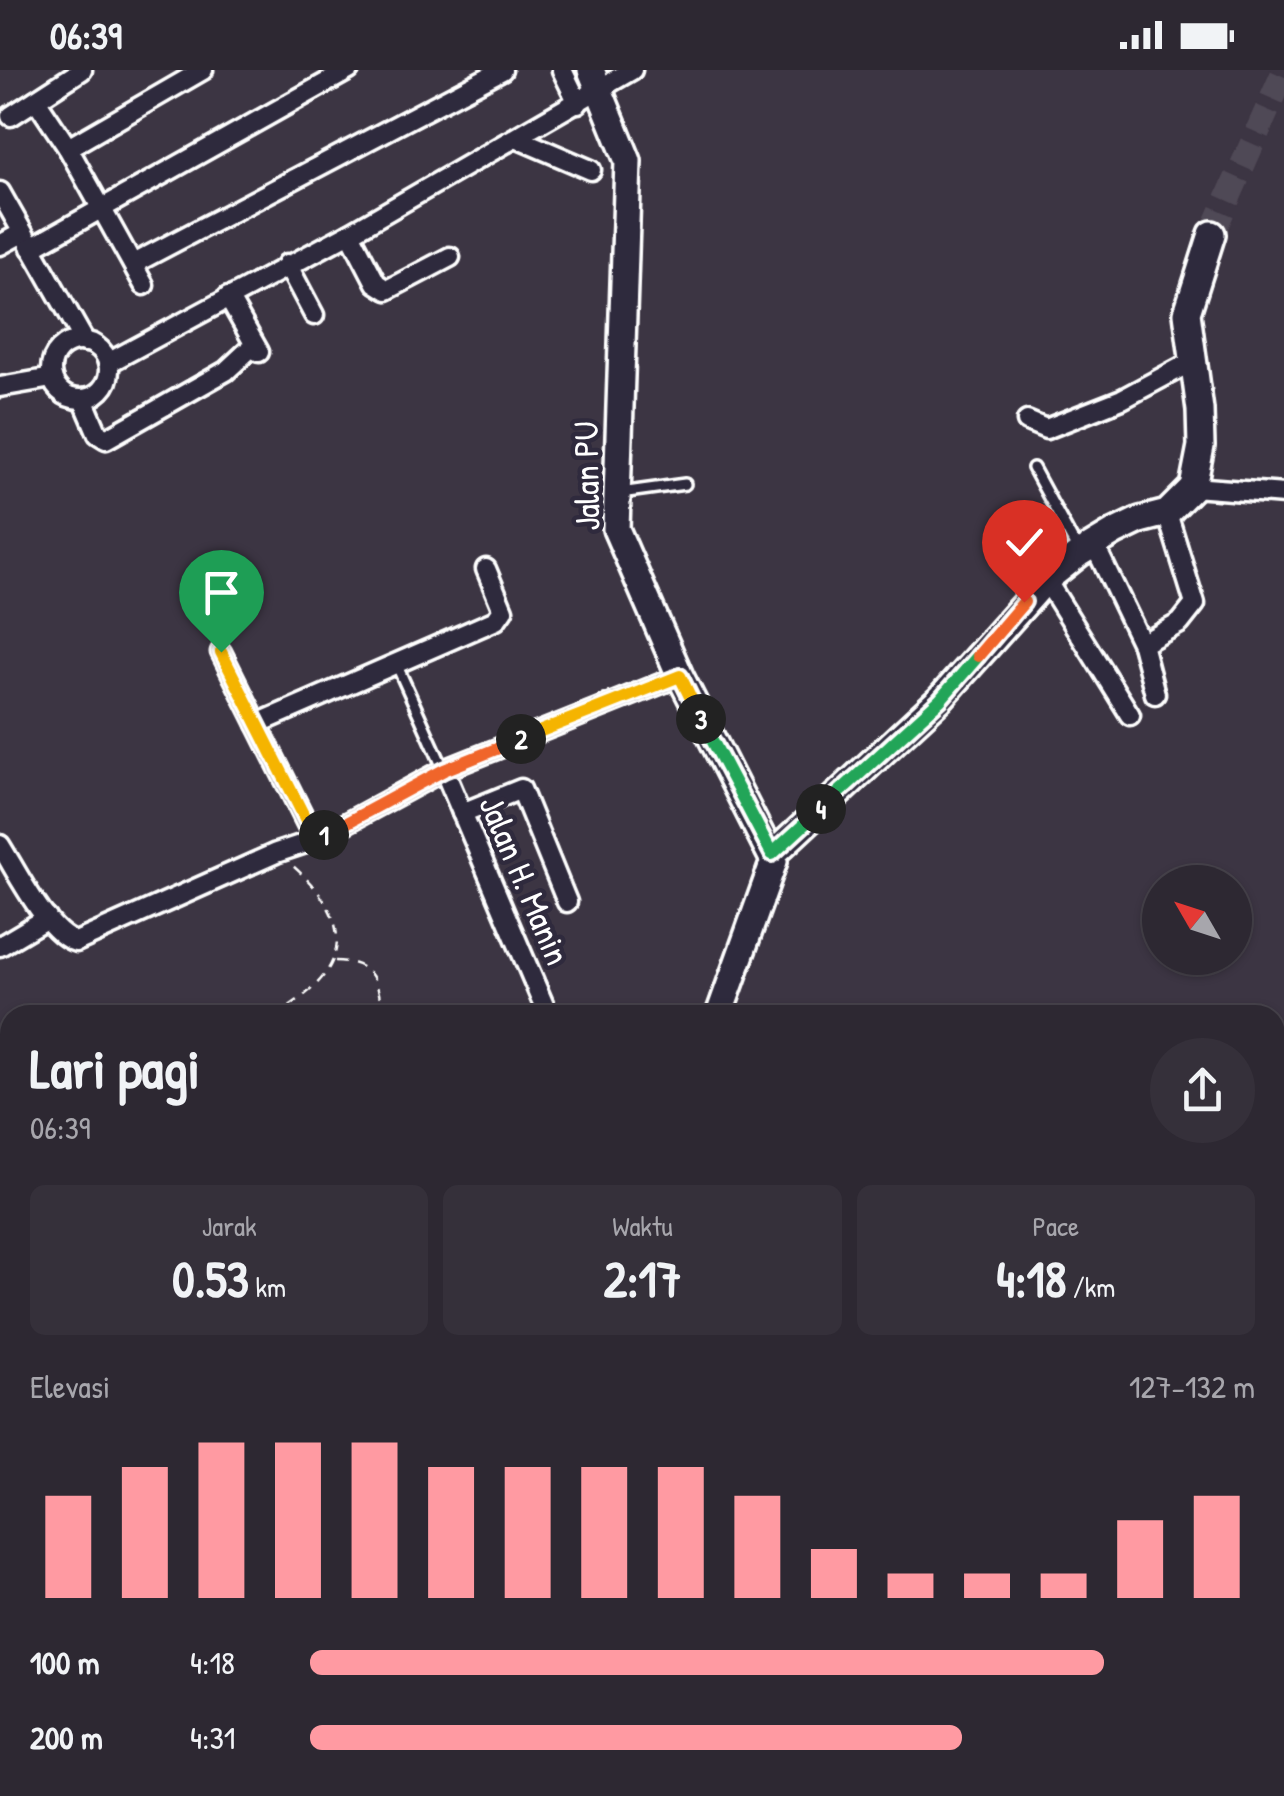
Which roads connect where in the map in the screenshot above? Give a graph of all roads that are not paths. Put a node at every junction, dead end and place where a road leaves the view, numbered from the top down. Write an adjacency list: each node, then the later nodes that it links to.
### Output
1 (82, 70): 8 (street)
2 (201, 70): 11 (street)
3 (349, 70): 14 (street)
4 (502, 70): 20 (street)
5 (562, 70): 7 (street)
6 (632, 70): 7 (street)
7 (590, 88): 10 (street); 35 (street, Jalan PU)
8 (36, 100): 9 (street); 11 (street)
9 (10, 116)
10 (516, 138): 12 (street); 15 (street)
11 (68, 148): 14 (street)
12 (591, 170)
13 (0, 192): 17 (street)
14 (103, 210): 17 (street); 20 (street)
15 (350, 233): 19 (street); 21 (street)
16 (1212, 234): 26 (street)
17 (27, 240): 18 (street); 25 (street)
18 (0, 245)
19 (450, 257)
20 (134, 264): 22 (street)
21 (287, 264): 23 (street); 24 (street)
22 (144, 285)
23 (228, 296): 27 (street); 30 (street)
24 (314, 315)
25 (85, 342): 27 (street); 28 (street)
26 (1193, 361): 31 (street); 34 (street)
27 (108, 363): 30 (street)
28 (52, 378): 29 (street); 30 (street)
29 (0, 387)
30 (83, 399)
31 (1027, 421)
32 (1033, 468): 38 (lane)
33 (684, 484): 35 (lane)
34 (1192, 488): 36 (street); 37 (street)
35 (618, 494): 44 (street, Jalan PU)
36 (1284, 494)
37 (1166, 513): 38 (street); 41 (street)
38 (1087, 549): 40 (street); 41 (street)
39 (486, 569): 47 (street)
40 (1046, 580): 46 (street); 52 (street)
41 (1142, 644): 45 (street)
42 (221, 652): 47 (street)
43 (398, 668): 48 (lane)
44 (680, 676): 48 (street); 52 (street, Jalan PU)
45 (1155, 694)
46 (1130, 715)
47 (258, 724): 50 (street)
48 (444, 770): 49 (street, Jalan H. Manin); 50 (street)
49 (462, 813): 53 (street); 56 (street, Jalan H. Manin)
50 (316, 840): 54 (street)
51 (0, 845): 54 (street)
52 (772, 854): 57 (street)
53 (567, 902)
54 (46, 918): 55 (street)
55 (0, 946)
56 (544, 1005)
57 (723, 1005)

